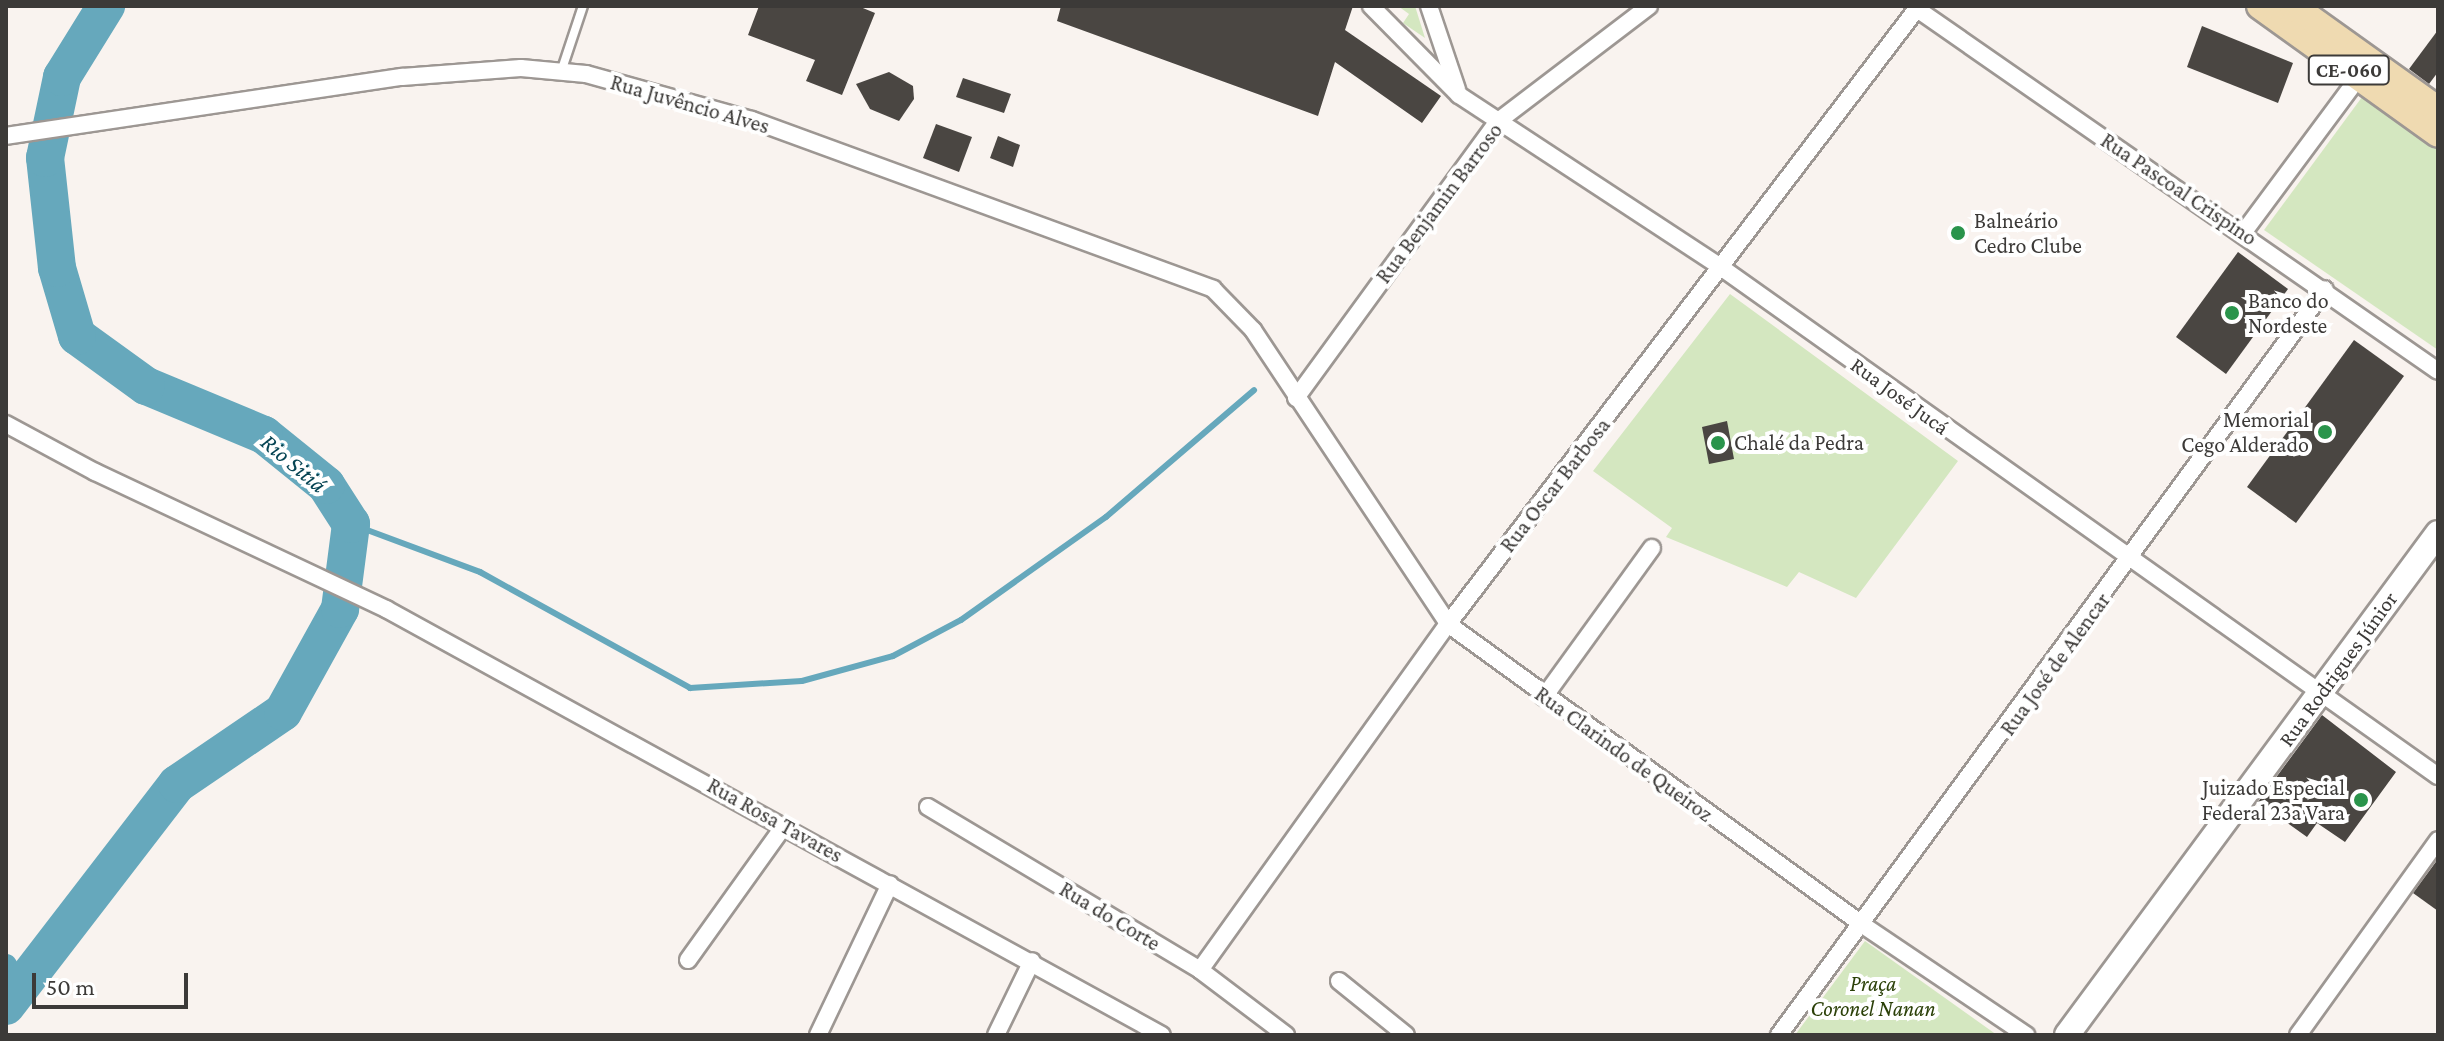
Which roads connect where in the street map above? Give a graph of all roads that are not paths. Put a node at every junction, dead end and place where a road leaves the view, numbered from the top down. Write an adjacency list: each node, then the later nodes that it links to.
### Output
1 (583, 6): 9 (lane)
2 (1371, 6): 10 (street, Rua José Jucá)
3 (1429, 6): 10 (street)
4 (1649, 6): 12 (street, Rua Benjamin Barroso)
5 (2260, 6): 8 (main road, CE-060)
6 (2293, 6): 8 (main road, CE-060)
7 (1918, 7): 15 (street, Rua Pascoal Crispino); 16 (street, Rua Oscar Barbosa)
8 (2364, 70): 11 (main road, CE-060); 13 (main road, CE-060); 15 (street)
9 (561, 72): 14 (street, Rua Juvêncio Alves); 19 (street, Rua Juvêncio Alves)
10 (1459, 95): 12 (street, Rua José Jucá)
11 (2438, 110)
12 (1497, 122): 16 (street, Rua José Jucá); 19 (street, Rua Benjamin Barroso)
13 (2438, 134)
14 (8, 136)
15 (2243, 233): 17 (street, Rua Pascoal Crispino)
16 (1722, 268): 23 (street, Rua José Jucá); 24 (street, Rua Oscar Barbosa)
17 (2325, 289): 18 (street, Rua Pascoal Crispino); 23 (street, Rua José de Alencar)
18 (2438, 371)
19 (1296, 398): 24 (street, Rua Clarindo de Queiroz)
20 (6, 424): 29 (street, Rua Rosa Tavares)
21 (2438, 533): 25 (main road, Rua Rodrigues Júnior)
22 (1652, 548): 26 (street)
23 (2131, 561): 25 (street, Rua José Jucá); 32 (street, Rua José de Alencar)
24 (1448, 624): 26 (street, Rua Clarindo de Queiroz); 35 (street, Rua Oscar Barbosa)
25 (2320, 693): 27 (street, Rua José Jucá); 44 (main road, Rua Rodrigues Júnior)
26 (1544, 697): 32 (street, Rua Clarindo de Queiroz)
27 (2438, 776)
28 (928, 807): 35 (street, Rua do Corte)
29 (784, 826): 31 (street, Rua Rosa Tavares); 33 (street)
30 (2438, 840): 45 (street)
31 (890, 884): 34 (street, Rua Rosa Tavares); 38 (street)
32 (1863, 925): 42 (street, Rua José de Alencar); 43 (street, Rua Clarindo de Queiroz)
33 (688, 960)
34 (1032, 961): 37 (street, Rua Rosa Tavares); 39 (street)
35 (1200, 970): 40 (street, Rua do Corte)
36 (1339, 981): 41 (street)
37 (1153, 1032)
38 (818, 1035)
39 (996, 1035)
40 (1286, 1035)
41 (1406, 1035)
42 (1779, 1035)
43 (2026, 1035)
44 (2067, 1035)
45 (2298, 1035)

